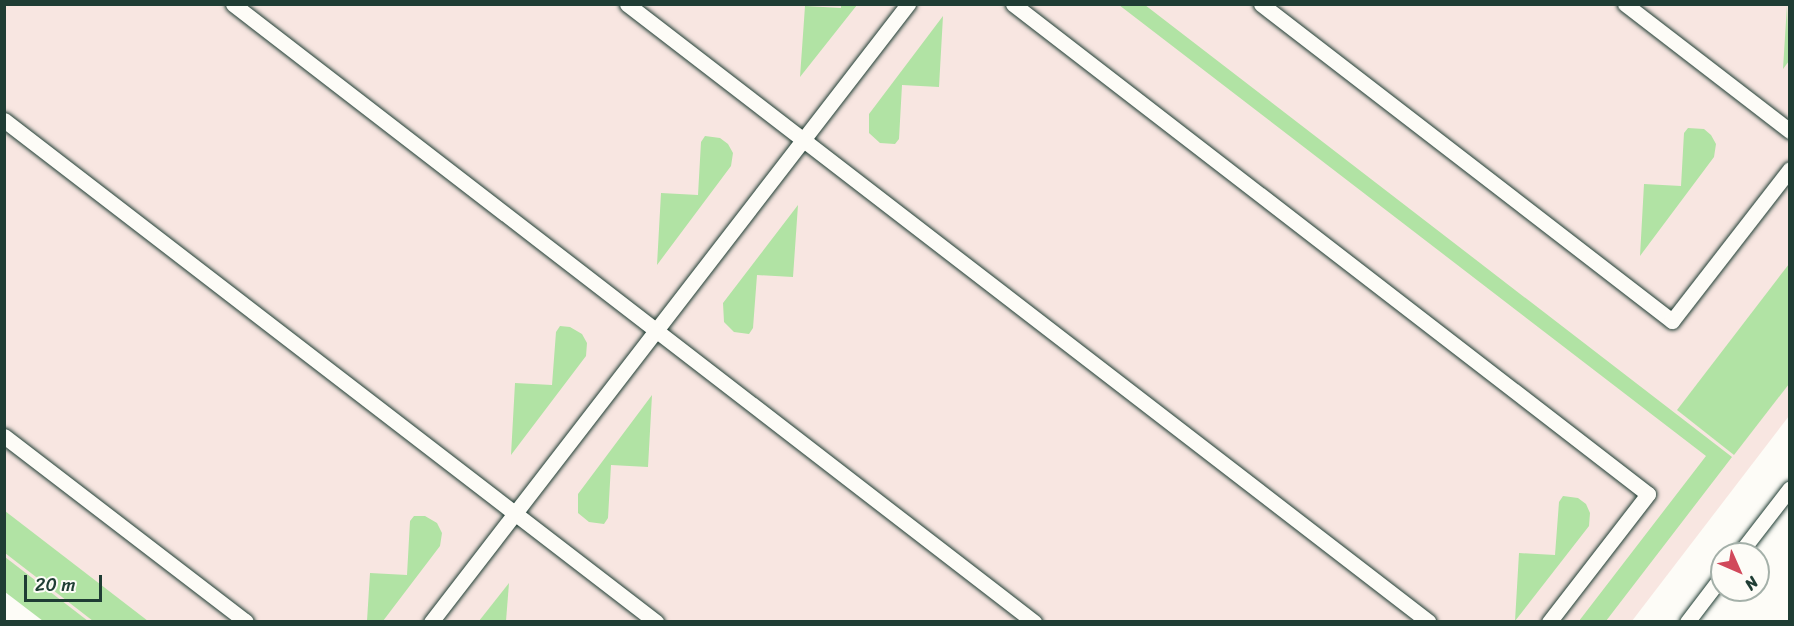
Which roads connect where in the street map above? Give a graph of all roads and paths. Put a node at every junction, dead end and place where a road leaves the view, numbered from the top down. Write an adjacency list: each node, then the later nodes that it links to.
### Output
1 (233, 4): 11 (lane)
2 (627, 4): 9 (lane)
3 (908, 4): 9 (lane)
4 (1013, 4): 22 (lane)
5 (1261, 4): 10 (lane)
6 (1625, 4): 8 (lane)
7 (4, 120): 14 (lane)
8 (1790, 131)
9 (803, 140): 11 (lane); 21 (lane)
10 (1790, 169)
11 (656, 330): 14 (lane); 20 (lane)
12 (4, 436): 17 (lane)
13 (1790, 488): 15 (lane)
14 (515, 513): 18 (lane); 19 (lane)
15 (1748, 542)
16 (1710, 591): 23 (lane)
17 (246, 621)
18 (431, 621)
19 (656, 621)
20 (1034, 621)
21 (1429, 621)
22 (1549, 621)
23 (1687, 621)

